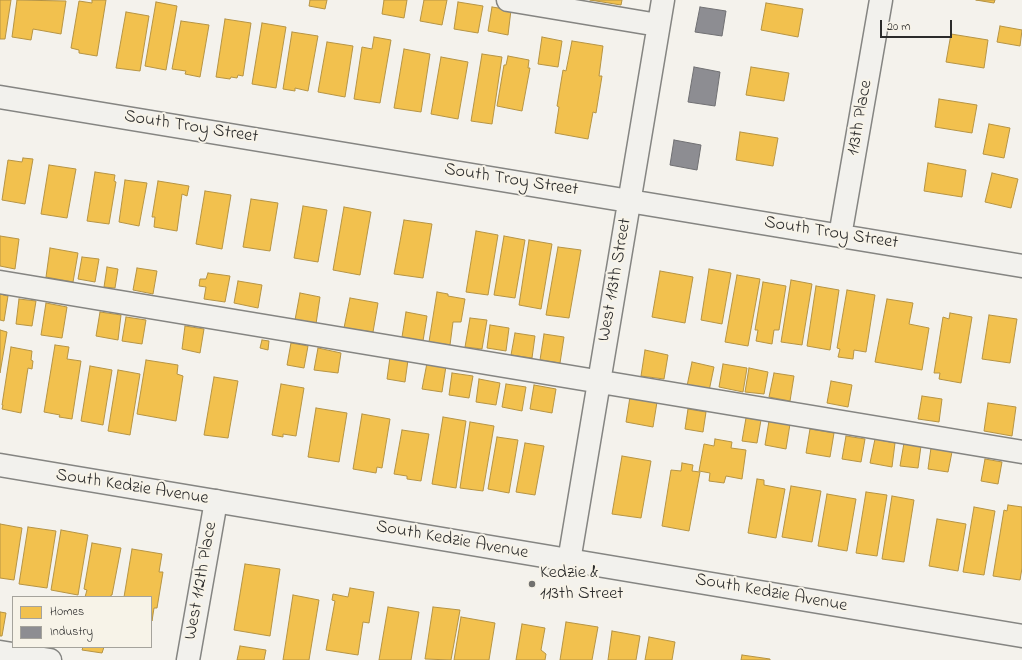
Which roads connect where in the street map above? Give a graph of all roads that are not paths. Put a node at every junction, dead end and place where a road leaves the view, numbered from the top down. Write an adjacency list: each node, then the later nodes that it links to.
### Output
1 (508, 0): 4 (street)
2 (663, 0): 4 (street, West 113th Street)
3 (881, 0): 7 (street, 113th Place)
4 (658, 25): 6 (street, West 113th Street)
5 (0, 97): 6 (street, South Troy Street)
6 (629, 201): 7 (street, South Troy Street); 10 (street, West 113th Street)
7 (840, 236): 8 (street, South Troy Street)
8 (1022, 266)
9 (0, 282): 10 (street)
10 (598, 382): 11 (street); 14 (street, West 113th Street)
11 (1022, 452)
12 (0, 466): 13 (street, South Kedzie Avenue)
13 (216, 501): 14 (street, South Kedzie Avenue); 18 (street, West 112th Place)
14 (569, 560): 15 (street, South Kedzie Avenue)
15 (1022, 636)
16 (0, 652): 17 (street)
17 (50, 660)
18 (188, 660)

